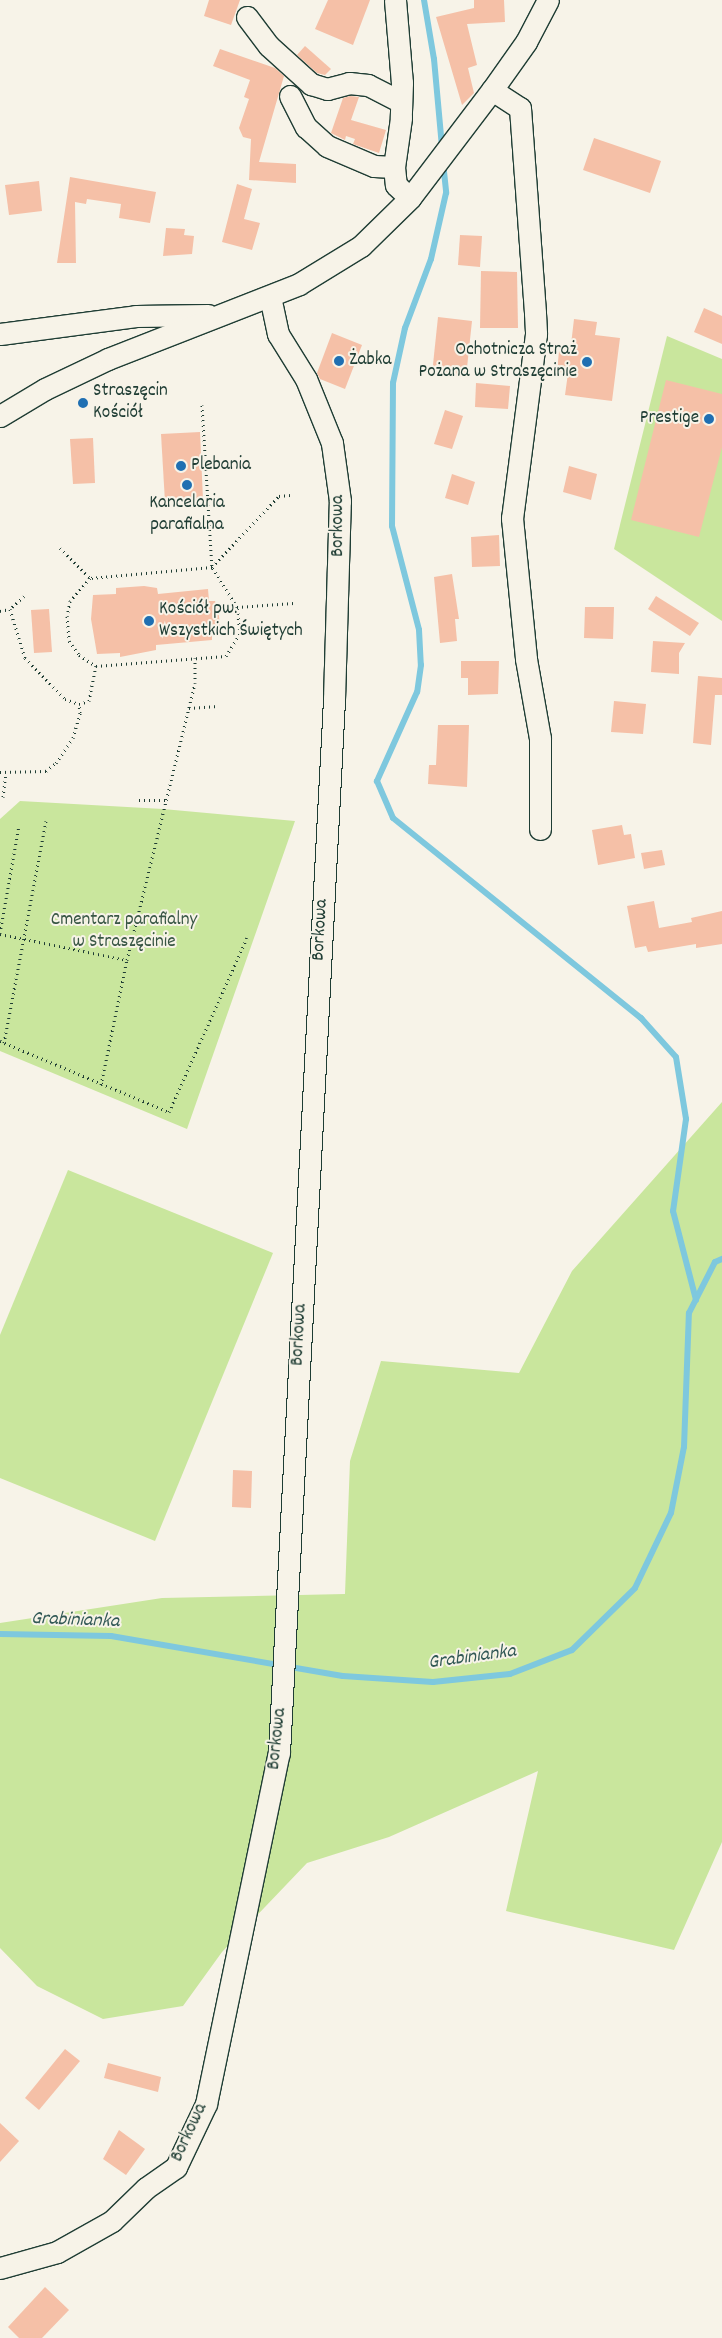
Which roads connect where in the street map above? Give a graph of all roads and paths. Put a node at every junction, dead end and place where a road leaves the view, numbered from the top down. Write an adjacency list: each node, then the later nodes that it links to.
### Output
1 (395, 0): 6 (street)
2 (548, 0): 4 (street)
3 (246, 17): 6 (street)
4 (489, 95): 8 (street); 35 (street)
5 (290, 96): 7 (street)
6 (401, 102): 7 (street)
7 (394, 167): 8 (street)
8 (410, 198): 9 (street)
9 (270, 297): 10 (street); 42 (street, Borkowa)
10 (221, 315): 11 (street); 13 (street)
11 (0, 334)
12 (202, 405): 16 (path)
13 (0, 416)
14 (290, 495): 16 (path)
15 (60, 548): 17 (path)
16 (212, 567): 17 (path); 20 (path)
17 (90, 578): 24 (path)
18 (24, 596): 21 (path)
19 (294, 603): 20 (path)
20 (236, 607): 23 (path)
21 (10, 609): 22 (path); 25 (path)
22 (0, 611)
23 (195, 658): 24 (path); 27 (path)
24 (96, 666): 25 (path)
25 (79, 704): 29 (path)
26 (218, 706): 27 (path)
27 (189, 708): 32 (path)
28 (0, 772): 29 (path)
29 (6, 774): 30 (path)
30 (3, 796)
31 (139, 800): 32 (path)
32 (166, 800): 39 (path)
33 (46, 821): 37 (path)
34 (18, 825): 36 (path)
35 (540, 829)
36 (0, 933): 37 (path)
37 (24, 938): 39 (path); 40 (path)
38 (247, 938): 41 (path)
39 (127, 960): 41 (path)
40 (2, 1042): 41 (path)
41 (101, 1085)
42 (0, 2268)

